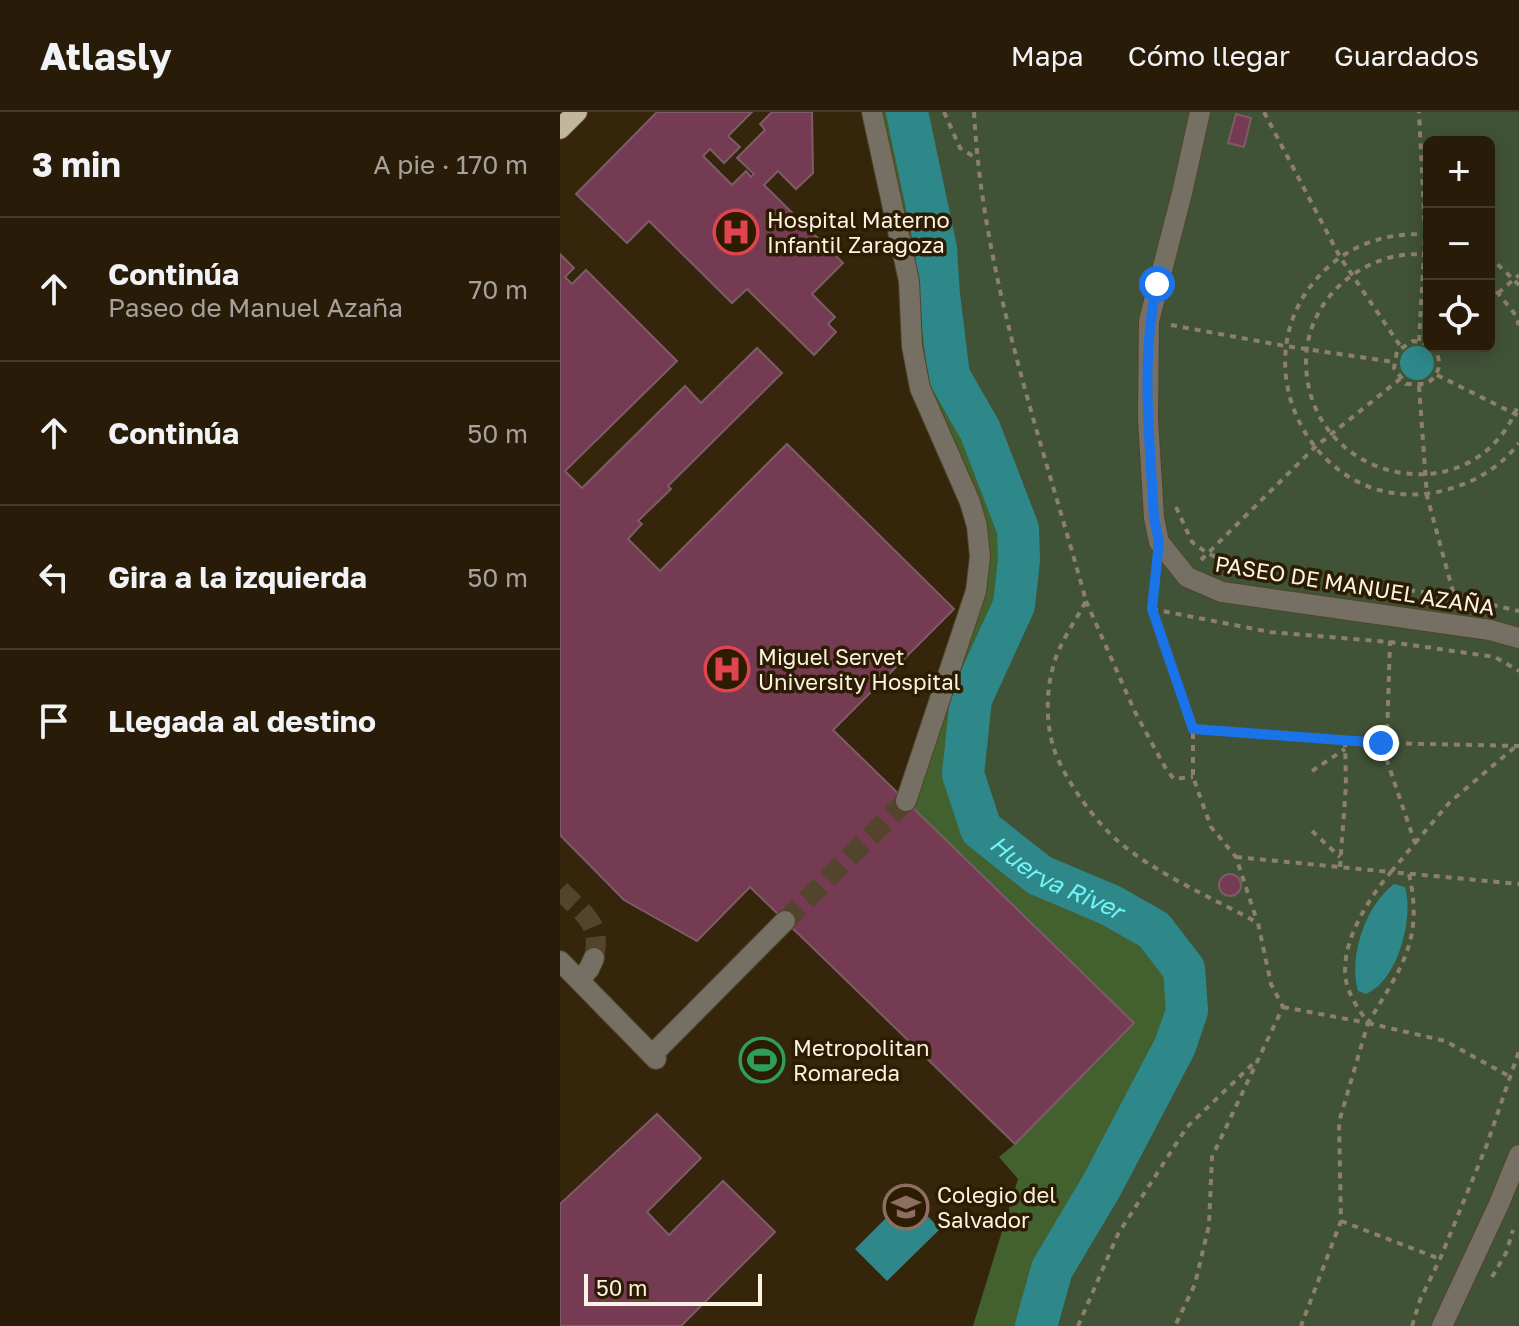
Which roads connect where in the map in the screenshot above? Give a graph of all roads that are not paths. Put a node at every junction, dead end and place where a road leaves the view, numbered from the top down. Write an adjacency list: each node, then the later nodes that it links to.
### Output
1 (577, 112): 4 (main road)
2 (872, 112): 6 (street)
3 (1200, 112): 5 (street, PASEO DE MANUEL AZAÑA)
4 (560, 129)
5 (1519, 638)
6 (906, 801)
7 (785, 921): 10 (street)
8 (594, 958): 10 (street)
9 (560, 961): 10 (street)
10 (579, 980)
11 (1519, 1155): 12 (street)
12 (1442, 1326)

